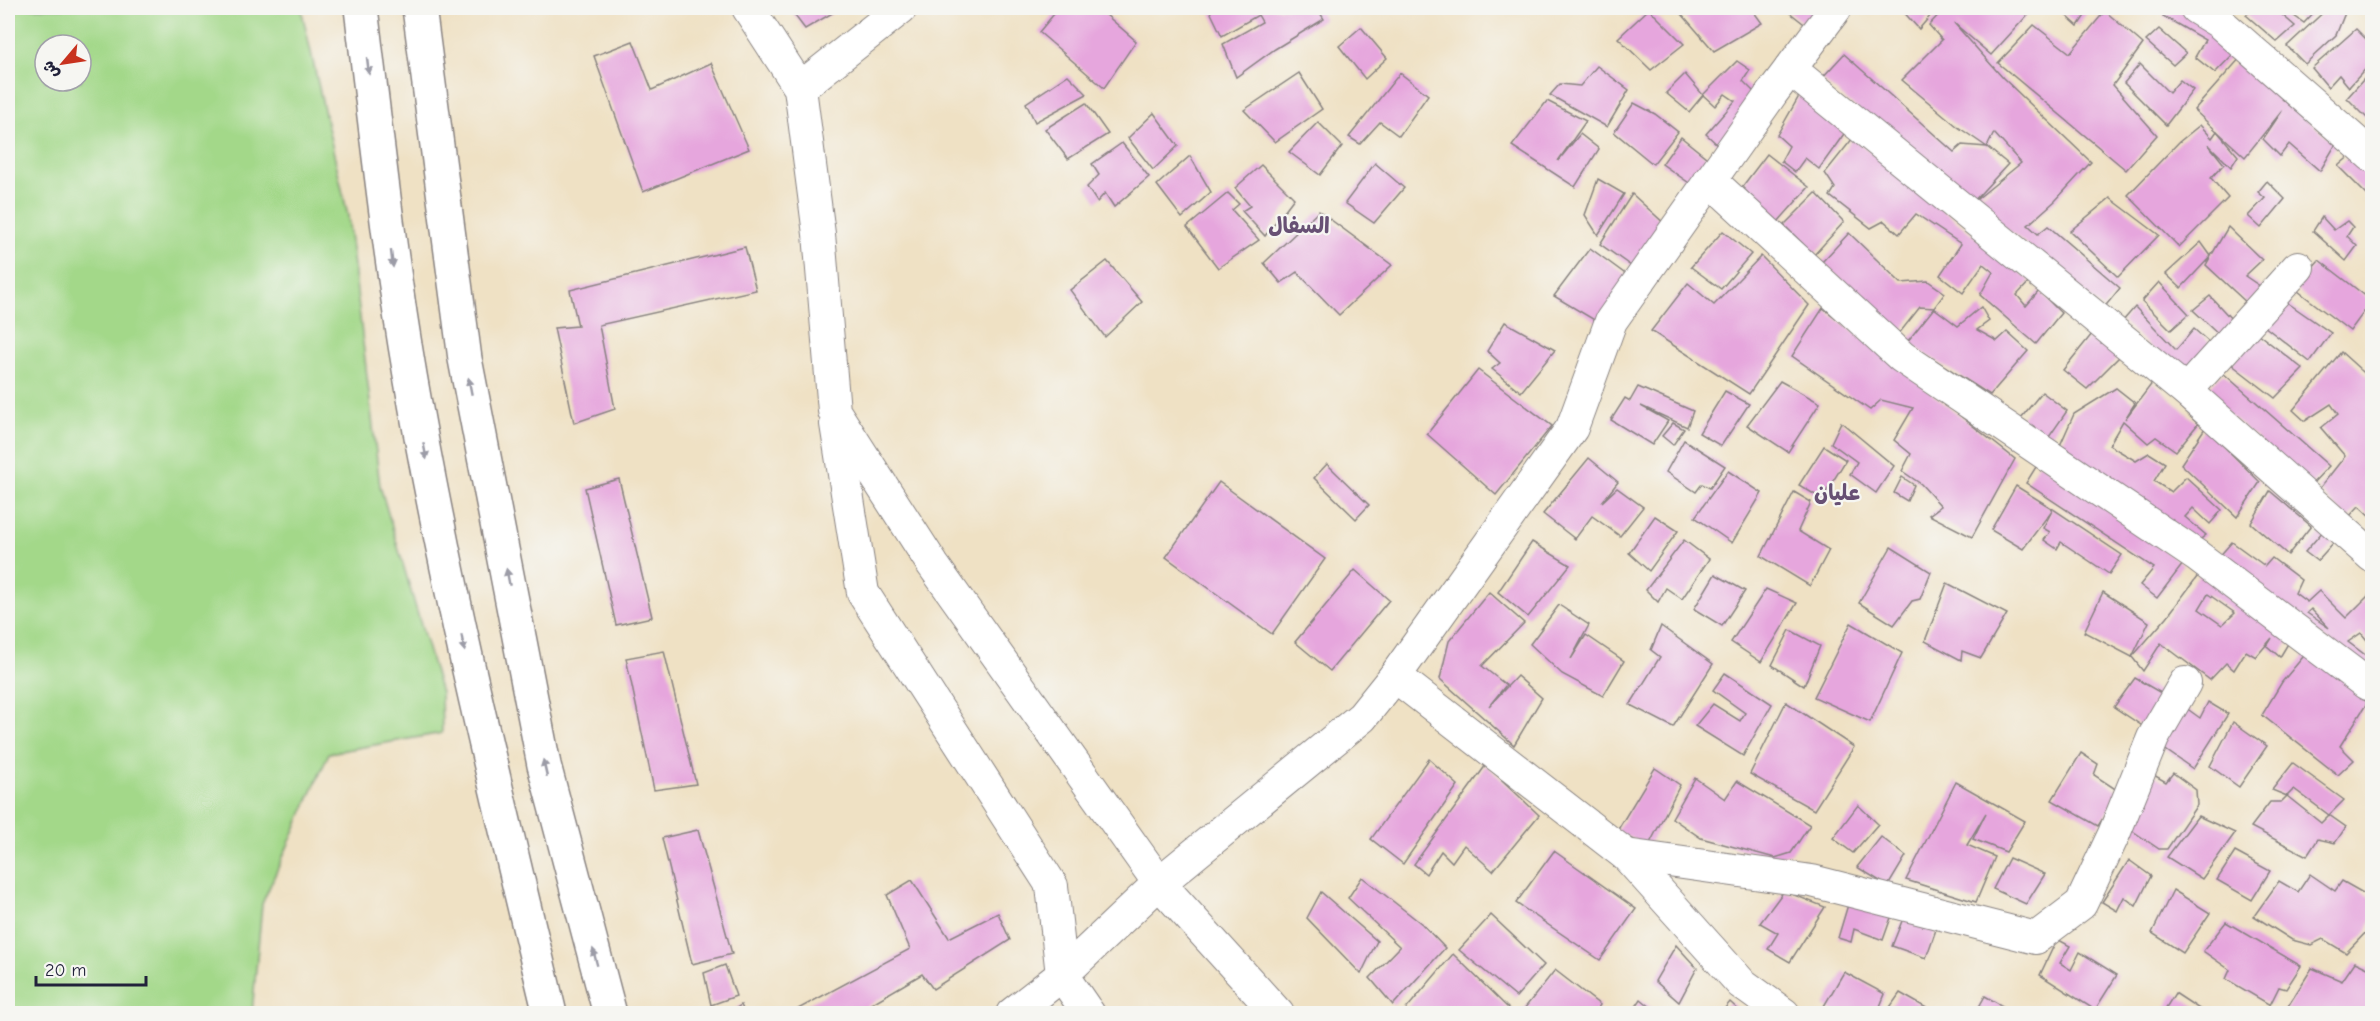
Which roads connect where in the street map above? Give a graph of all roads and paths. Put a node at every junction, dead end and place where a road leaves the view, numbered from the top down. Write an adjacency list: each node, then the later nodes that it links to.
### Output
1 (361, 8): 21 (main road, one-way to 21)
2 (419, 8): 22 (main road, one-way to 2)
3 (748, 8): 8 (street)
4 (901, 8): 8 (street)
5 (1836, 8): 7 (street)
6 (2216, 12): 9 (street)
7 (1790, 69): 10 (street); 12 (street)
8 (800, 88): 13 (street)
9 (2373, 156)
10 (1710, 180): 15 (street); 17 (street)
11 (2298, 267): 12 (street)
12 (2186, 391): 14 (street)
13 (834, 411): 19 (street); 20 (street)
14 (2373, 556)
15 (1395, 676): 18 (street); 19 (street)
16 (2185, 683): 18 (street)
17 (2367, 684)
18 (1626, 855): 26 (street)
19 (1159, 883): 20 (street); 25 (street)
20 (1062, 975): 23 (street); 24 (street)
21 (550, 1014)
22 (610, 1014)
23 (1012, 1014)
24 (1089, 1014)
25 (1278, 1014)
26 (1784, 1014)

